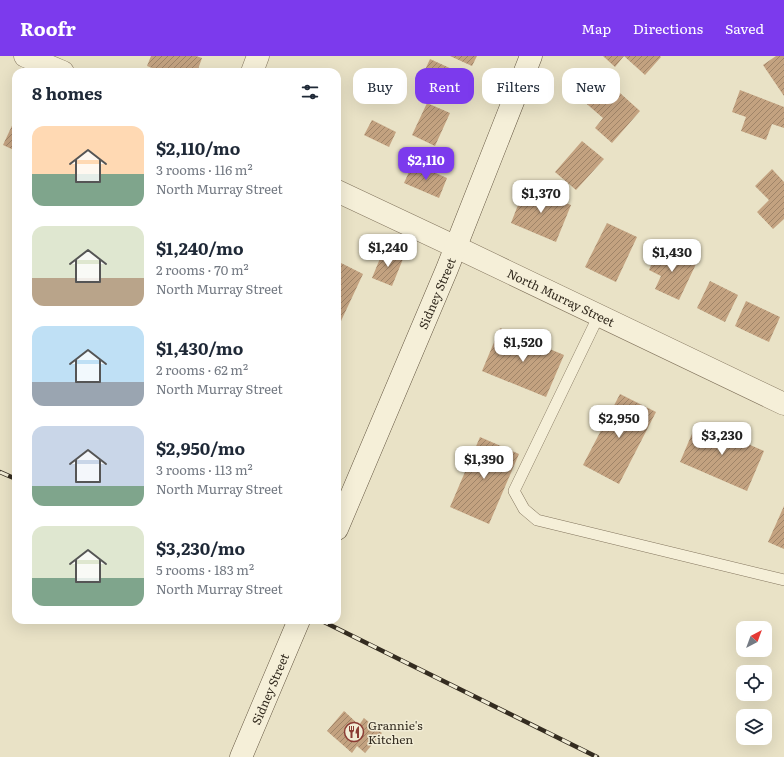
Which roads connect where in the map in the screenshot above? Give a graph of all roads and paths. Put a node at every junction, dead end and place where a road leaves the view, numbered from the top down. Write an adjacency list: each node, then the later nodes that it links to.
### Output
1 (25, 56): 4 (main road)
2 (258, 56): 5 (main road)
3 (531, 56): 7 (main road, Sidney Street)
4 (54, 68)
5 (254, 68)
6 (341, 193): 7 (main road, North Murray Street)
7 (456, 246): 8 (main road, North Murray Street); 10 (main road, Sidney Street)
8 (599, 315): 9 (main road, North Murray Street); 11 (lane)
9 (784, 404)
10 (341, 519)
11 (784, 580)
12 (297, 624): 13 (main road, Sidney Street)
13 (241, 757)

